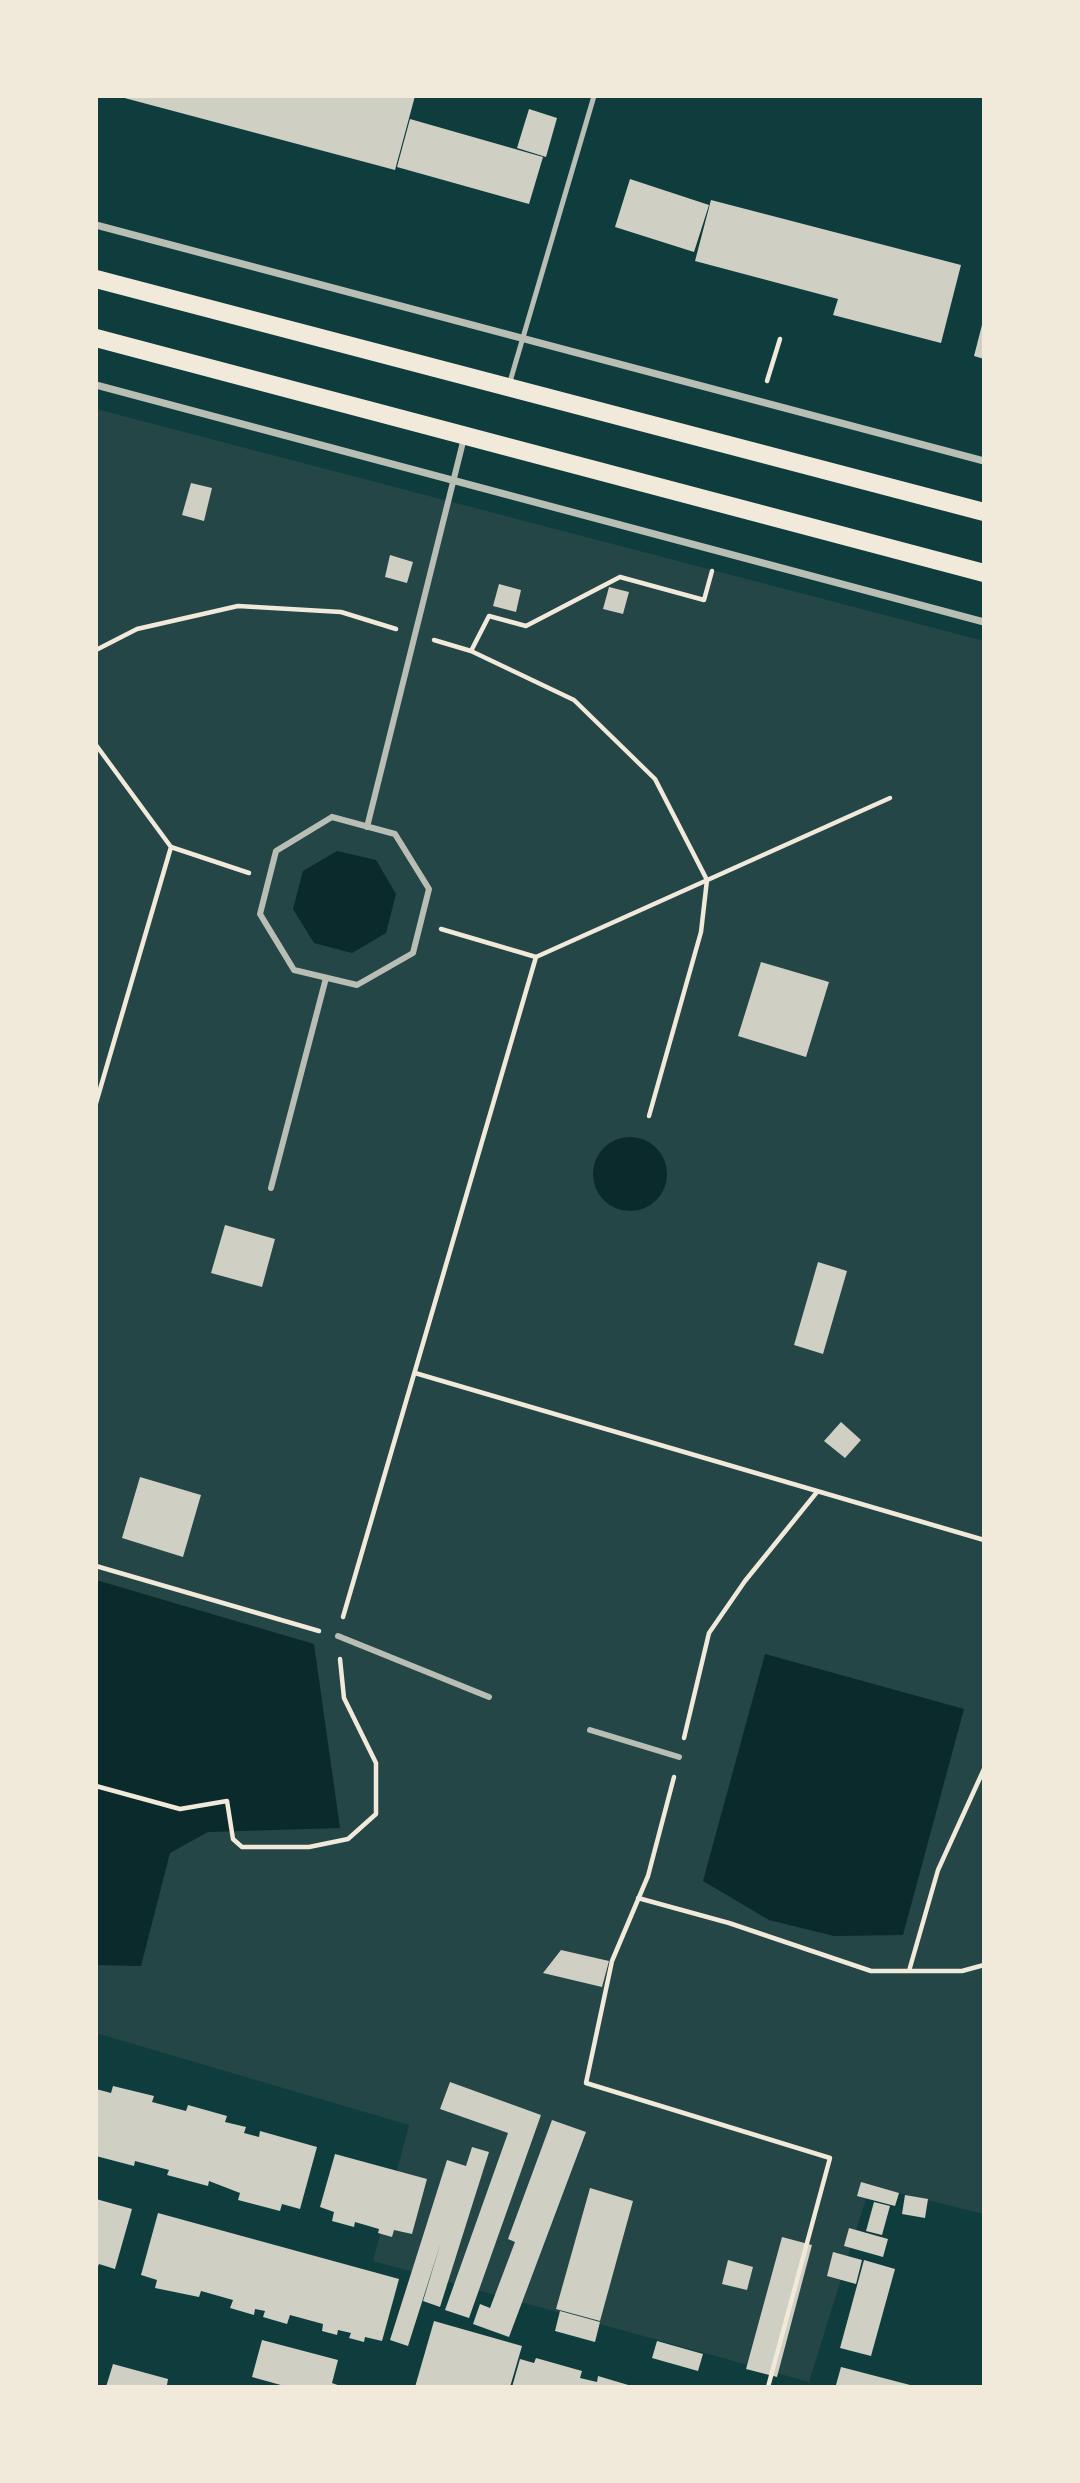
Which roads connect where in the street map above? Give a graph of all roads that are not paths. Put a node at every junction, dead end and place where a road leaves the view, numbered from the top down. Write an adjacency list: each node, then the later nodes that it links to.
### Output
1 (594, 96): 5 (lane)
2 (96, 225): 5 (street)
3 (96, 279): 7 (main road)
4 (96, 338): 8 (main road)
5 (523, 338): 7 (lane); 9 (street)
6 (96, 385): 10 (street)
7 (509, 385): 11 (main road)
8 (465, 436): 10 (street); 12 (main road)
9 (984, 461)
10 (453, 481): 13 (street); 14 (street)
11 (984, 512)
12 (984, 573)
13 (984, 622)
14 (366, 827): 15 (street); 15 (street)
15 (327, 978): 16 (street)
16 (271, 1188)
17 (338, 1636): 18 (street)
18 (489, 1697)
19 (590, 1730): 20 (street)
20 (679, 1757)

